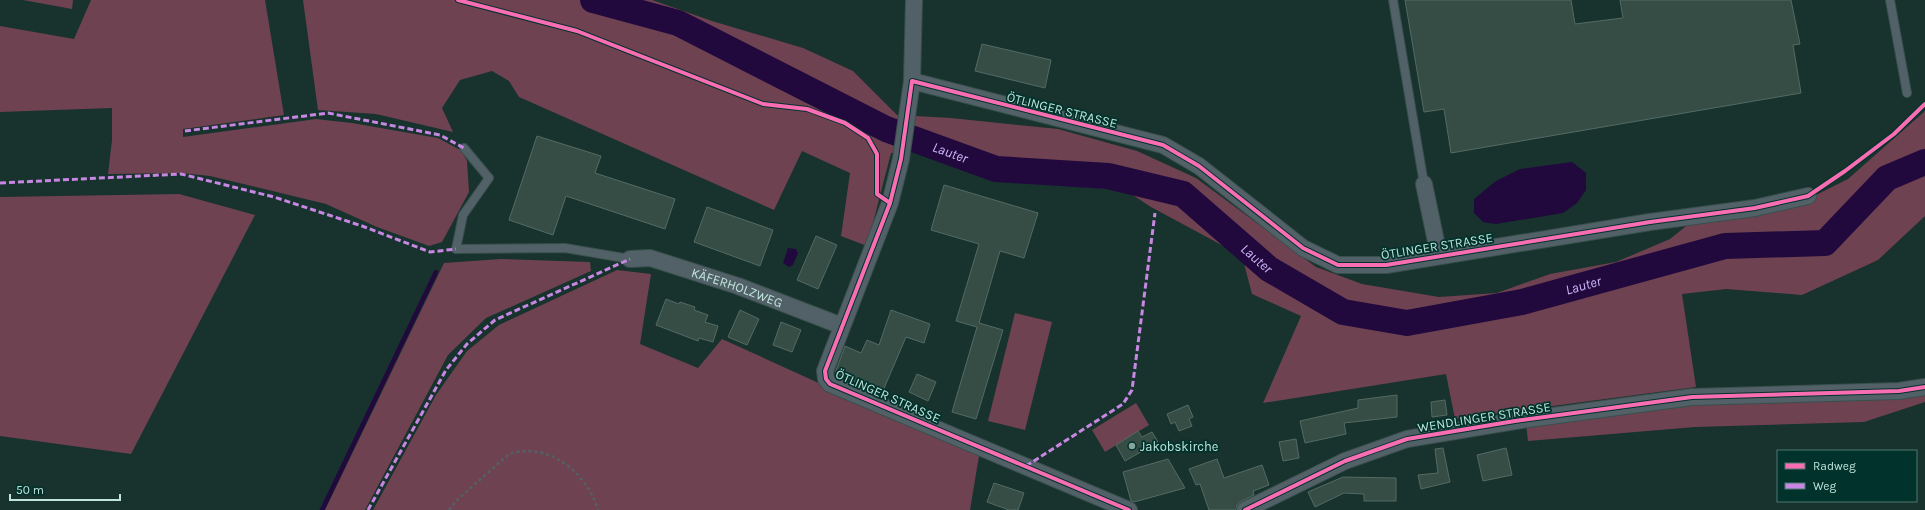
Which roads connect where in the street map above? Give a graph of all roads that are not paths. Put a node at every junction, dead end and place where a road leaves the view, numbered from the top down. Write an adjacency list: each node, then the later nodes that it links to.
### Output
1 (914, 0): 4 (street, ÖTLINGER STRASSE)
2 (1394, 0): 7 (lane)
3 (1890, 0): 5 (lane)
4 (912, 82): 9 (street, ÖTLINGER STRASSE); 11 (street, ÖTLINGER STRASSE)
5 (1907, 93)
6 (464, 148): 10 (lane)
7 (1424, 184): 9 (street)
8 (1808, 196): 9 (street, ÖTLINGER STRASSE)
9 (1439, 256)
10 (630, 259): 11 (street, KÄFERHOLZWEG)
11 (842, 326): 13 (street, ÖTLINGER STRASSE)
12 (1925, 387): 14 (street, WENDLINGER STRASSE)
13 (1130, 510)
14 (1245, 510)

